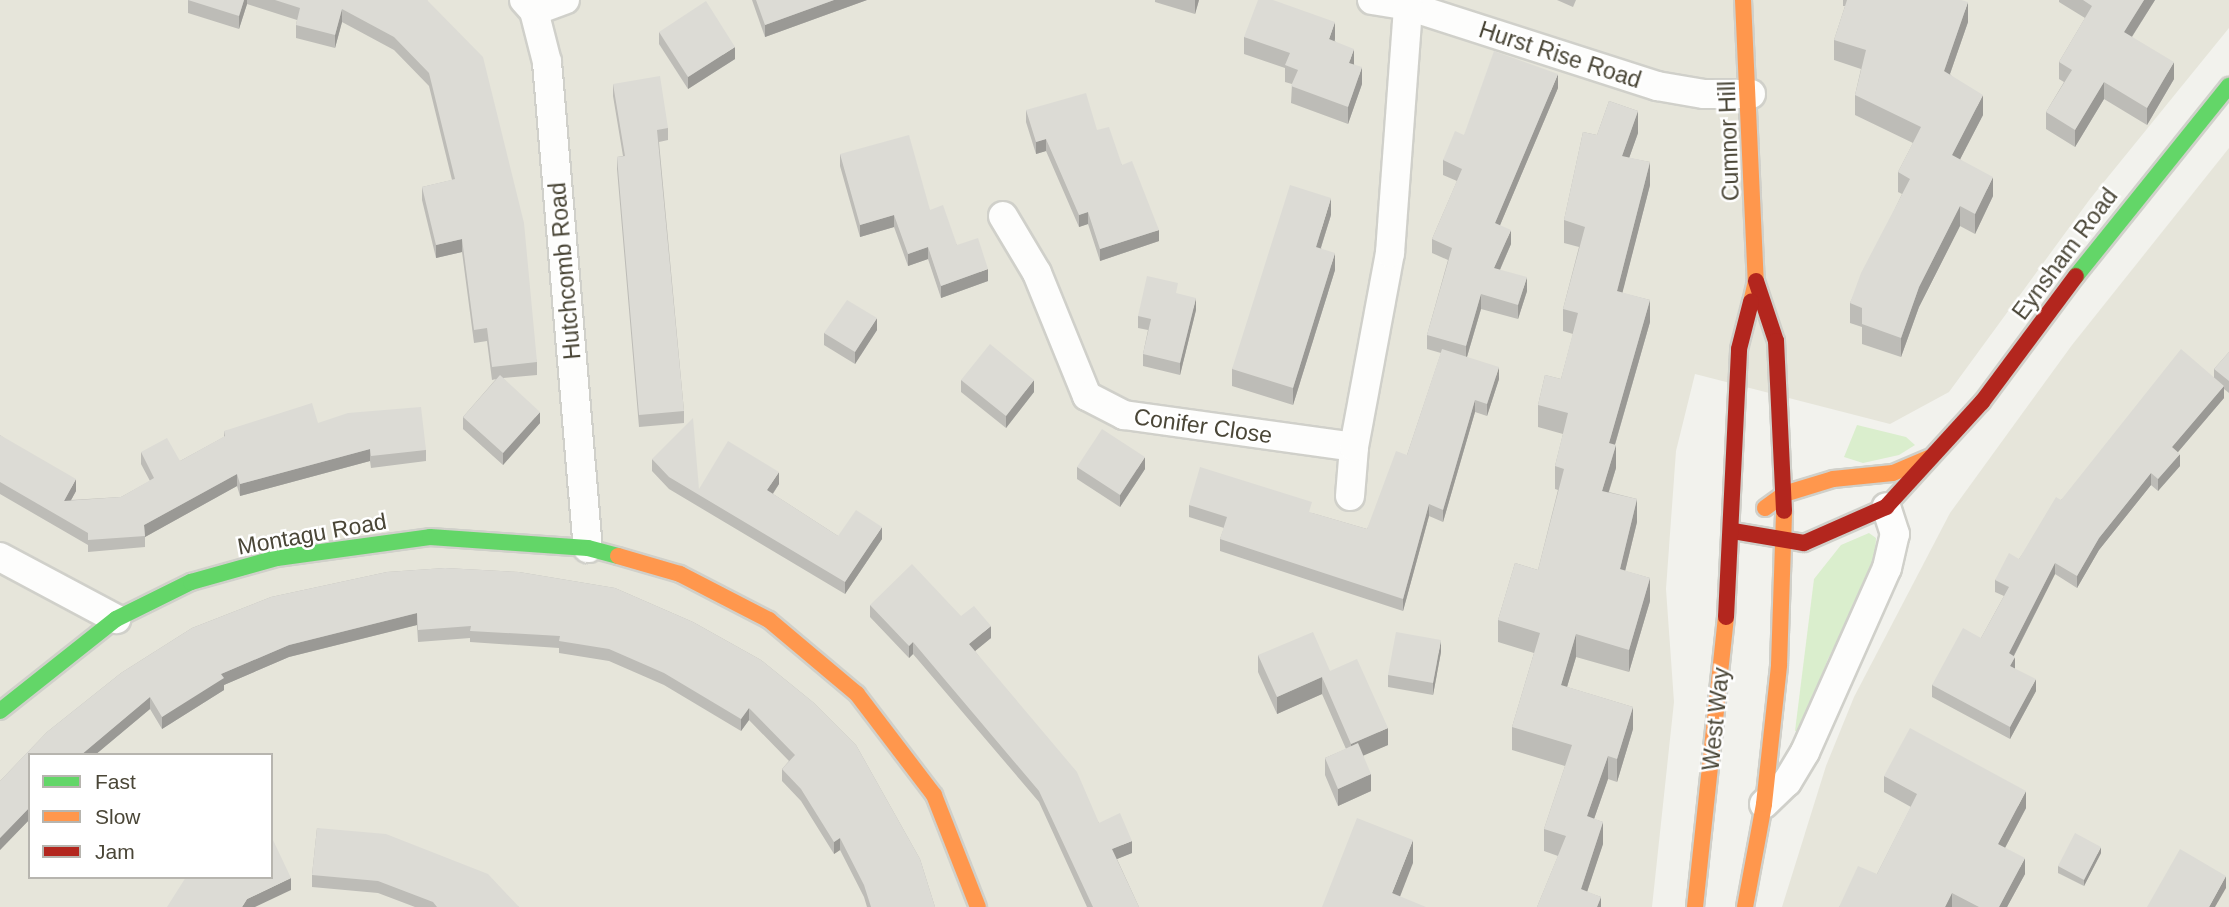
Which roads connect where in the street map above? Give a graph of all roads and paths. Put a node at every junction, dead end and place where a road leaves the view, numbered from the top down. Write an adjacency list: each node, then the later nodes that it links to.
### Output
1 (565, 0): 4 (street)
2 (1371, 0): 5 (street, Hurst Rise Road)
3 (1743, 0): 7 (street, Cumnor Hill)
4 (529, 5): 17 (street, Hutchcomb Road)
5 (1408, 6): 7 (street, Hurst Rise Road); 10 (street)
6 (2229, 86): 11 (street, Eynsham Road)
7 (1751, 94): 9 (street, Cumnor Hill)
8 (1003, 216): 10 (street, Conifer Close)
9 (1756, 281): 12 (street, Cumnor Hill); 15 (street, Cumnor Hill)
10 (1354, 447): 13 (street)
11 (1940, 453): 12 (street, Eynsham Road); 14 (street, Eynsham Road)
12 (1784, 494): 15 (street, Eynsham Road); 16 (street, Cumnor Hill)
13 (1350, 496)
14 (1886, 507): 16 (street, Eynsham Road); 21 (street)
15 (1733, 531): 16 (street, Eynsham Road); 23 (street, West Way)
16 (1785, 541): 21 (street)
17 (588, 548): 19 (street, Montagu Road); 22 (street, Montagu Road)
18 (0, 557): 19 (street)
19 (116, 619): 20 (street, Montagu Road)
20 (0, 710)
21 (1764, 803): 24 (street)
22 (978, 907)
23 (1695, 907)
24 (1745, 907)

